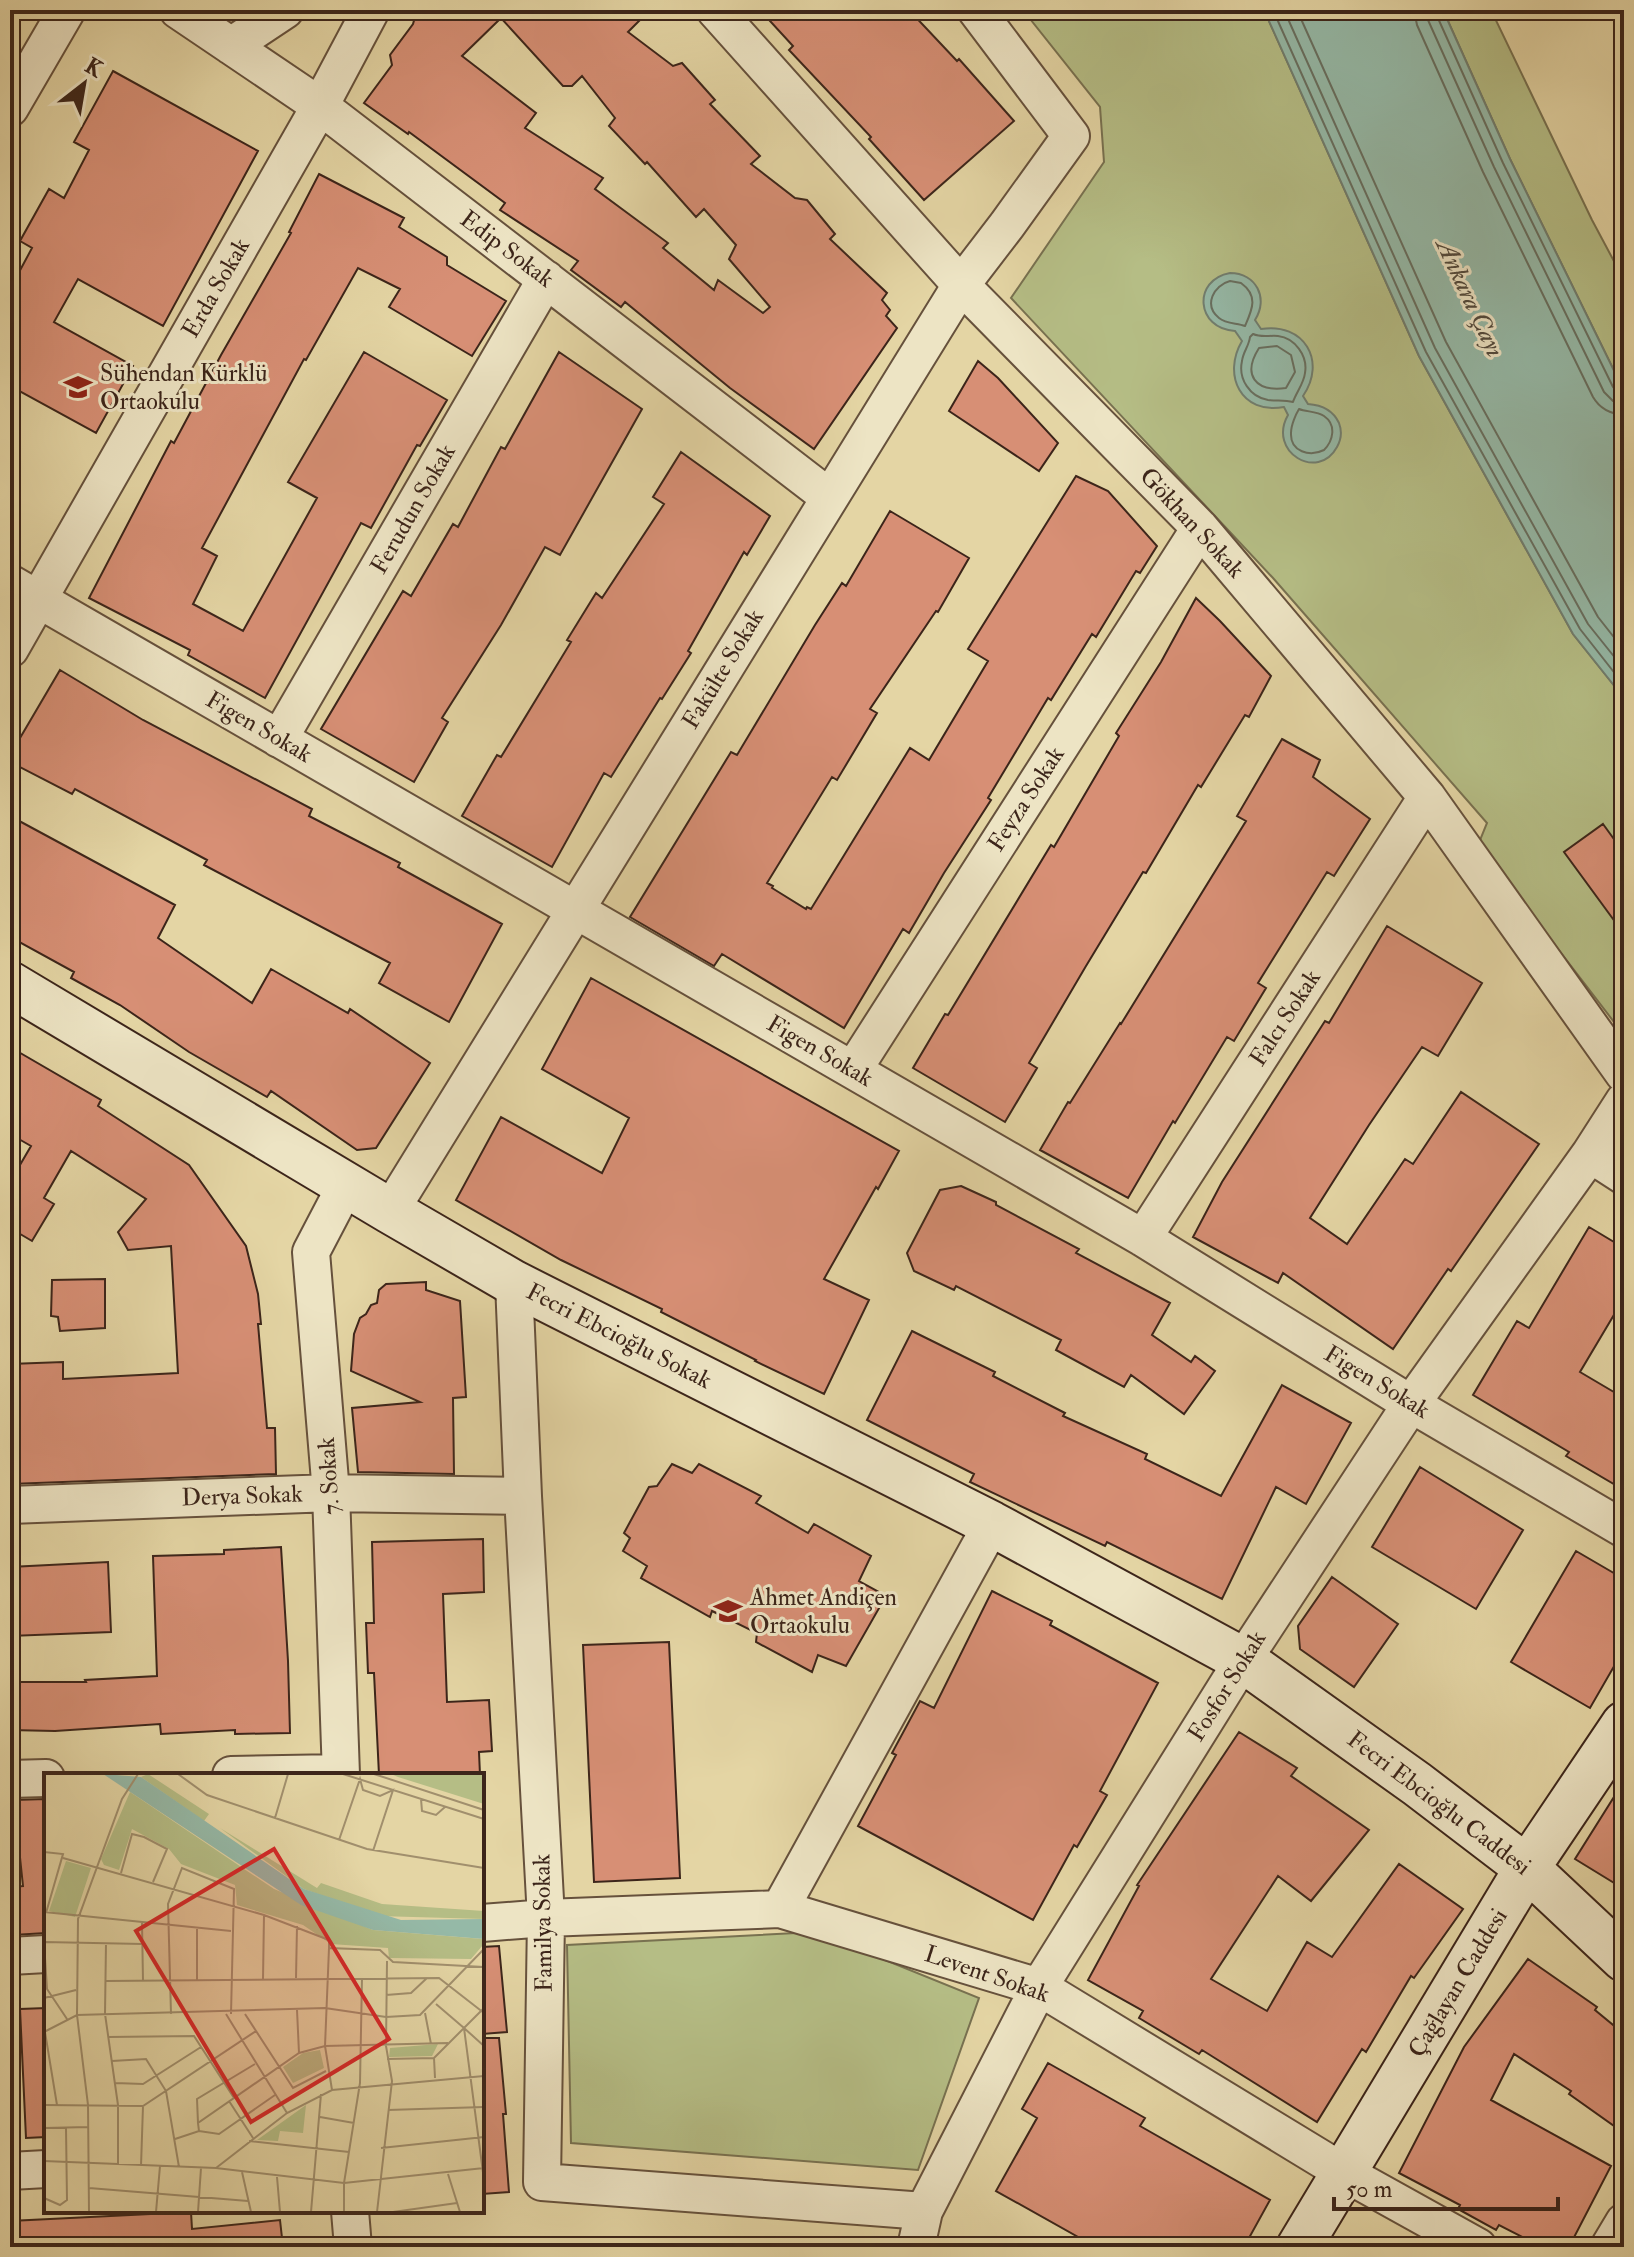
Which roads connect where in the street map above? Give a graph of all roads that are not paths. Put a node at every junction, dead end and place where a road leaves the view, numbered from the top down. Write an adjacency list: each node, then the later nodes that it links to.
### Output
1 (67, 10): 9 (street)
2 (178, 10): 7 (street, Edip Sokak)
3 (285, 10): 7 (street)
4 (371, 10): 8 (street, Erda Sokak)
5 (715, 10): 11 (street, Gökhan Sokak)
6 (976, 10): 11 (street, Fakülte Sokak)
7 (231, 46): 8 (street, Edip Sokak)
8 (320, 106): 10 (street, Edip Sokak); 14 (street, Erda Sokak)
9 (10, 108)
10 (546, 279): 12 (street, Edip Sokak); 16 (street, Ferudun Sokak)
11 (961, 285): 12 (street, Fakülte Sokak); 13 (street, Gökhan Sokak)
12 (829, 497): 18 (street, Fakülte Sokak)
13 (1200, 528): 17 (street, Gökhan Sokak); 20 (street, Feyza Sokak)
14 (24, 591): 15 (street, Erda Sokak); 16 (street, Figen Sokak)
15 (10, 649)
16 (279, 739): 18 (street, Figen Sokak)
17 (1427, 797): 21 (street, Gökhan Sokak); 27 (street, Falcı Sokak)
18 (576, 910): 20 (street, Figen Sokak); 26 (street, Fakülte Sokak)
19 (10, 984): 25 (street, Fecri Ebcioğlu Sokak)
20 (853, 1070): 27 (street, Figen Sokak)
21 (1624, 1074)
22 (1624, 1101): 23 (street)
23 (1590, 1154): 24 (street); 29 (street, Fosfor Sokak)
24 (1624, 1176)
25 (346, 1185): 26 (street, Fecri Ebcioğlu Sokak); 30 (street, 7. Sokak)
26 (390, 1211): 28 (street, Fecri Ebcioğlu Sokak)
27 (1143, 1238): 29 (street, Figen Sokak)
28 (514, 1283): 31 (street, Familya Sokak); 33 (street, Fecri Ebcioğlu Sokak)
29 (1411, 1404): 34 (street, Figen Sokak); 35 (street, Fosfor Sokak)
30 (331, 1493): 31 (street, Derya Sokak); 32 (street, Derya Sokak); 37 (street, 7. Sokak)
31 (523, 1496): 42 (street, Familya Sokak)
32 (10, 1505)
33 (992, 1524): 35 (street, Fecri Ebcioğlu Sokak); 41 (street)
34 (1624, 1529)
35 (1243, 1660): 40 (street, Fecri Ebcioğlu Caddesi); 47 (street, Fosfor Sokak)
36 (1624, 1724): 40 (street, Çağlayan Caddesi)
37 (341, 1773)
38 (44, 1778): 39 (street)
39 (10, 1779)
40 (1527, 1868): 46 (street, Fecri Ebcioğlu Caddesi); 50 (street, Çağlayan Caddesi)
41 (780, 1909): 42 (street, Levent Sokak); 47 (street, Levent Sokak)
42 (546, 1918): 43 (street, Levent Sokak); 51 (street, Familya Sokak)
43 (484, 1923)
44 (44, 1954): 45 (street)
45 (10, 1956)
46 (1624, 1959)
47 (1039, 1987): 50 (street, Levent Sokak); 51 (street, Fosfor Sokak)
48 (44, 2169): 49 (street)
49 (10, 2171)
50 (1343, 2172): 56 (street, Çağlayan Caddesi); 57 (street, Levent Sokak)
51 (924, 2211): 55 (street, Fosfor Sokak)
52 (350, 2213): 54 (street)
53 (1624, 2222): 58 (street)
54 (353, 2247)
55 (916, 2247)
56 (1299, 2247)
57 (1478, 2247)
58 (1609, 2247)

